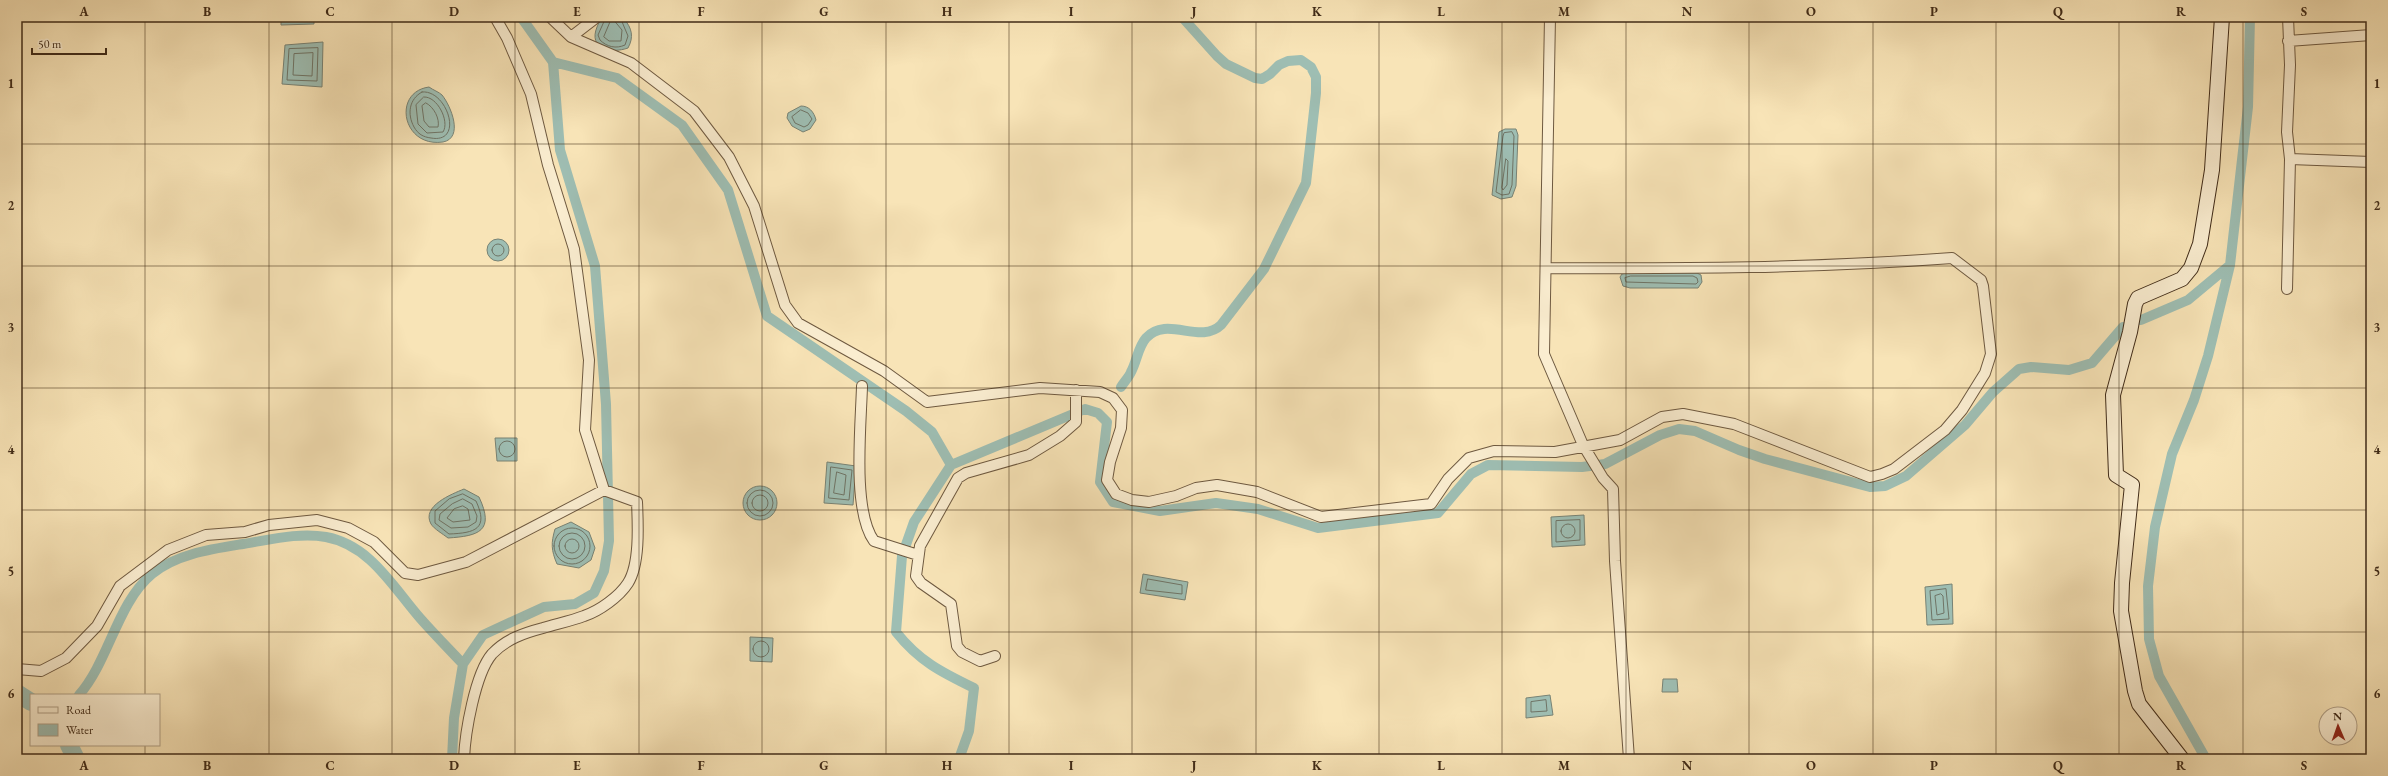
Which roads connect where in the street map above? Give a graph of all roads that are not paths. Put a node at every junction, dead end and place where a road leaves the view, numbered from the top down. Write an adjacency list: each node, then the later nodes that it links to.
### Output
1 (495, 17): 17 (street)
2 (550, 17): 8 (street)
3 (596, 17): 8 (street)
4 (1550, 17): 12 (street)
5 (2222, 17): 23 (street)
6 (2288, 17): 9 (street)
7 (2371, 35): 9 (street)
8 (571, 37): 15 (street)
9 (2288, 41): 10 (street)
10 (2290, 159): 11 (street); 13 (street)
11 (2371, 162)
12 (1546, 268): 16 (street); 16 (street)
13 (2287, 290)
14 (862, 386): 18 (street)
15 (1076, 390): 16 (street); 18 (street)
16 (1585, 449): 22 (street)
17 (604, 490): 20 (street); 21 (street)
18 (918, 555): 19 (street)
19 (995, 656)
20 (17, 669)
21 (464, 759)
22 (1628, 759)
23 (2182, 759)

